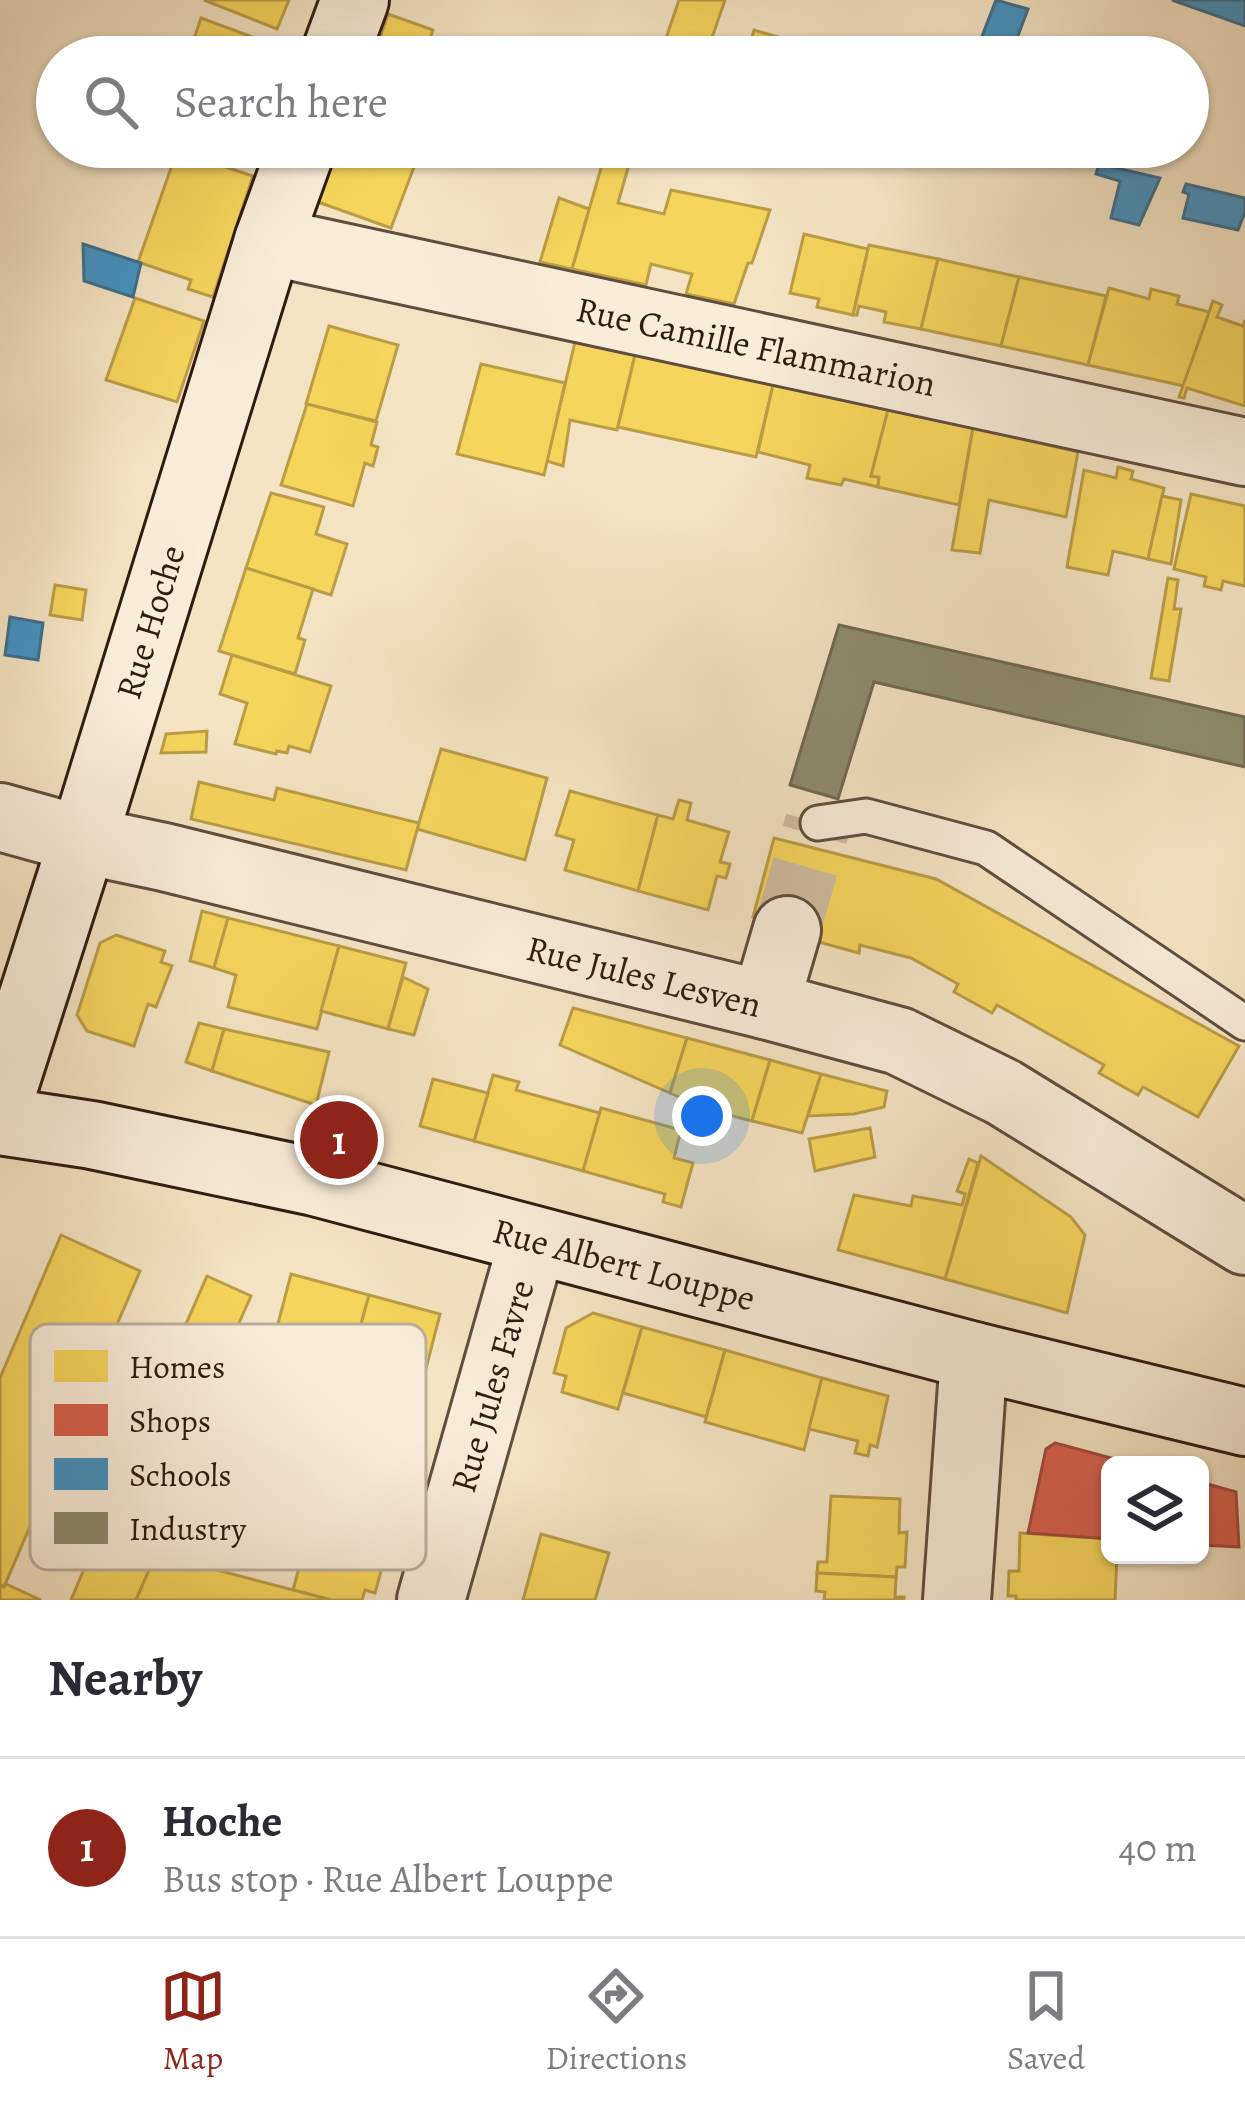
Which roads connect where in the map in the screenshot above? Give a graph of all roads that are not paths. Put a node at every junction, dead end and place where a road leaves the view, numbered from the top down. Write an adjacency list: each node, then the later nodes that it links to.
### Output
1 (355, 0): 2 (street)
2 (342, 36)
3 (294, 168): 4 (street, Rue Hoche)
4 (268, 241): 5 (street, Rue Camille Flammarion); 8 (street, Rue Hoche)
5 (1245, 452)
6 (0, 817): 8 (street, Rue Jules Lesven)
7 (818, 823): 11 (lane)
8 (83, 840): 10 (street, Rue Jules Lesven); 12 (street, Rue Hoche)
9 (787, 930): 10 (street)
10 (765, 1005): 14 (street, Rue Jules Lesven)
11 (1245, 1024)
12 (0, 1099)
13 (0, 1121): 15 (street, Rue Albert Louppe)
14 (1241, 1228)
15 (533, 1240): 16 (street, Rue Albert Louppe); 18 (street, Rue Jules Favre)
16 (974, 1356): 17 (street, Rue Albert Louppe); 19 (street)
17 (1245, 1422)
18 (431, 1600)
19 (957, 1600)

